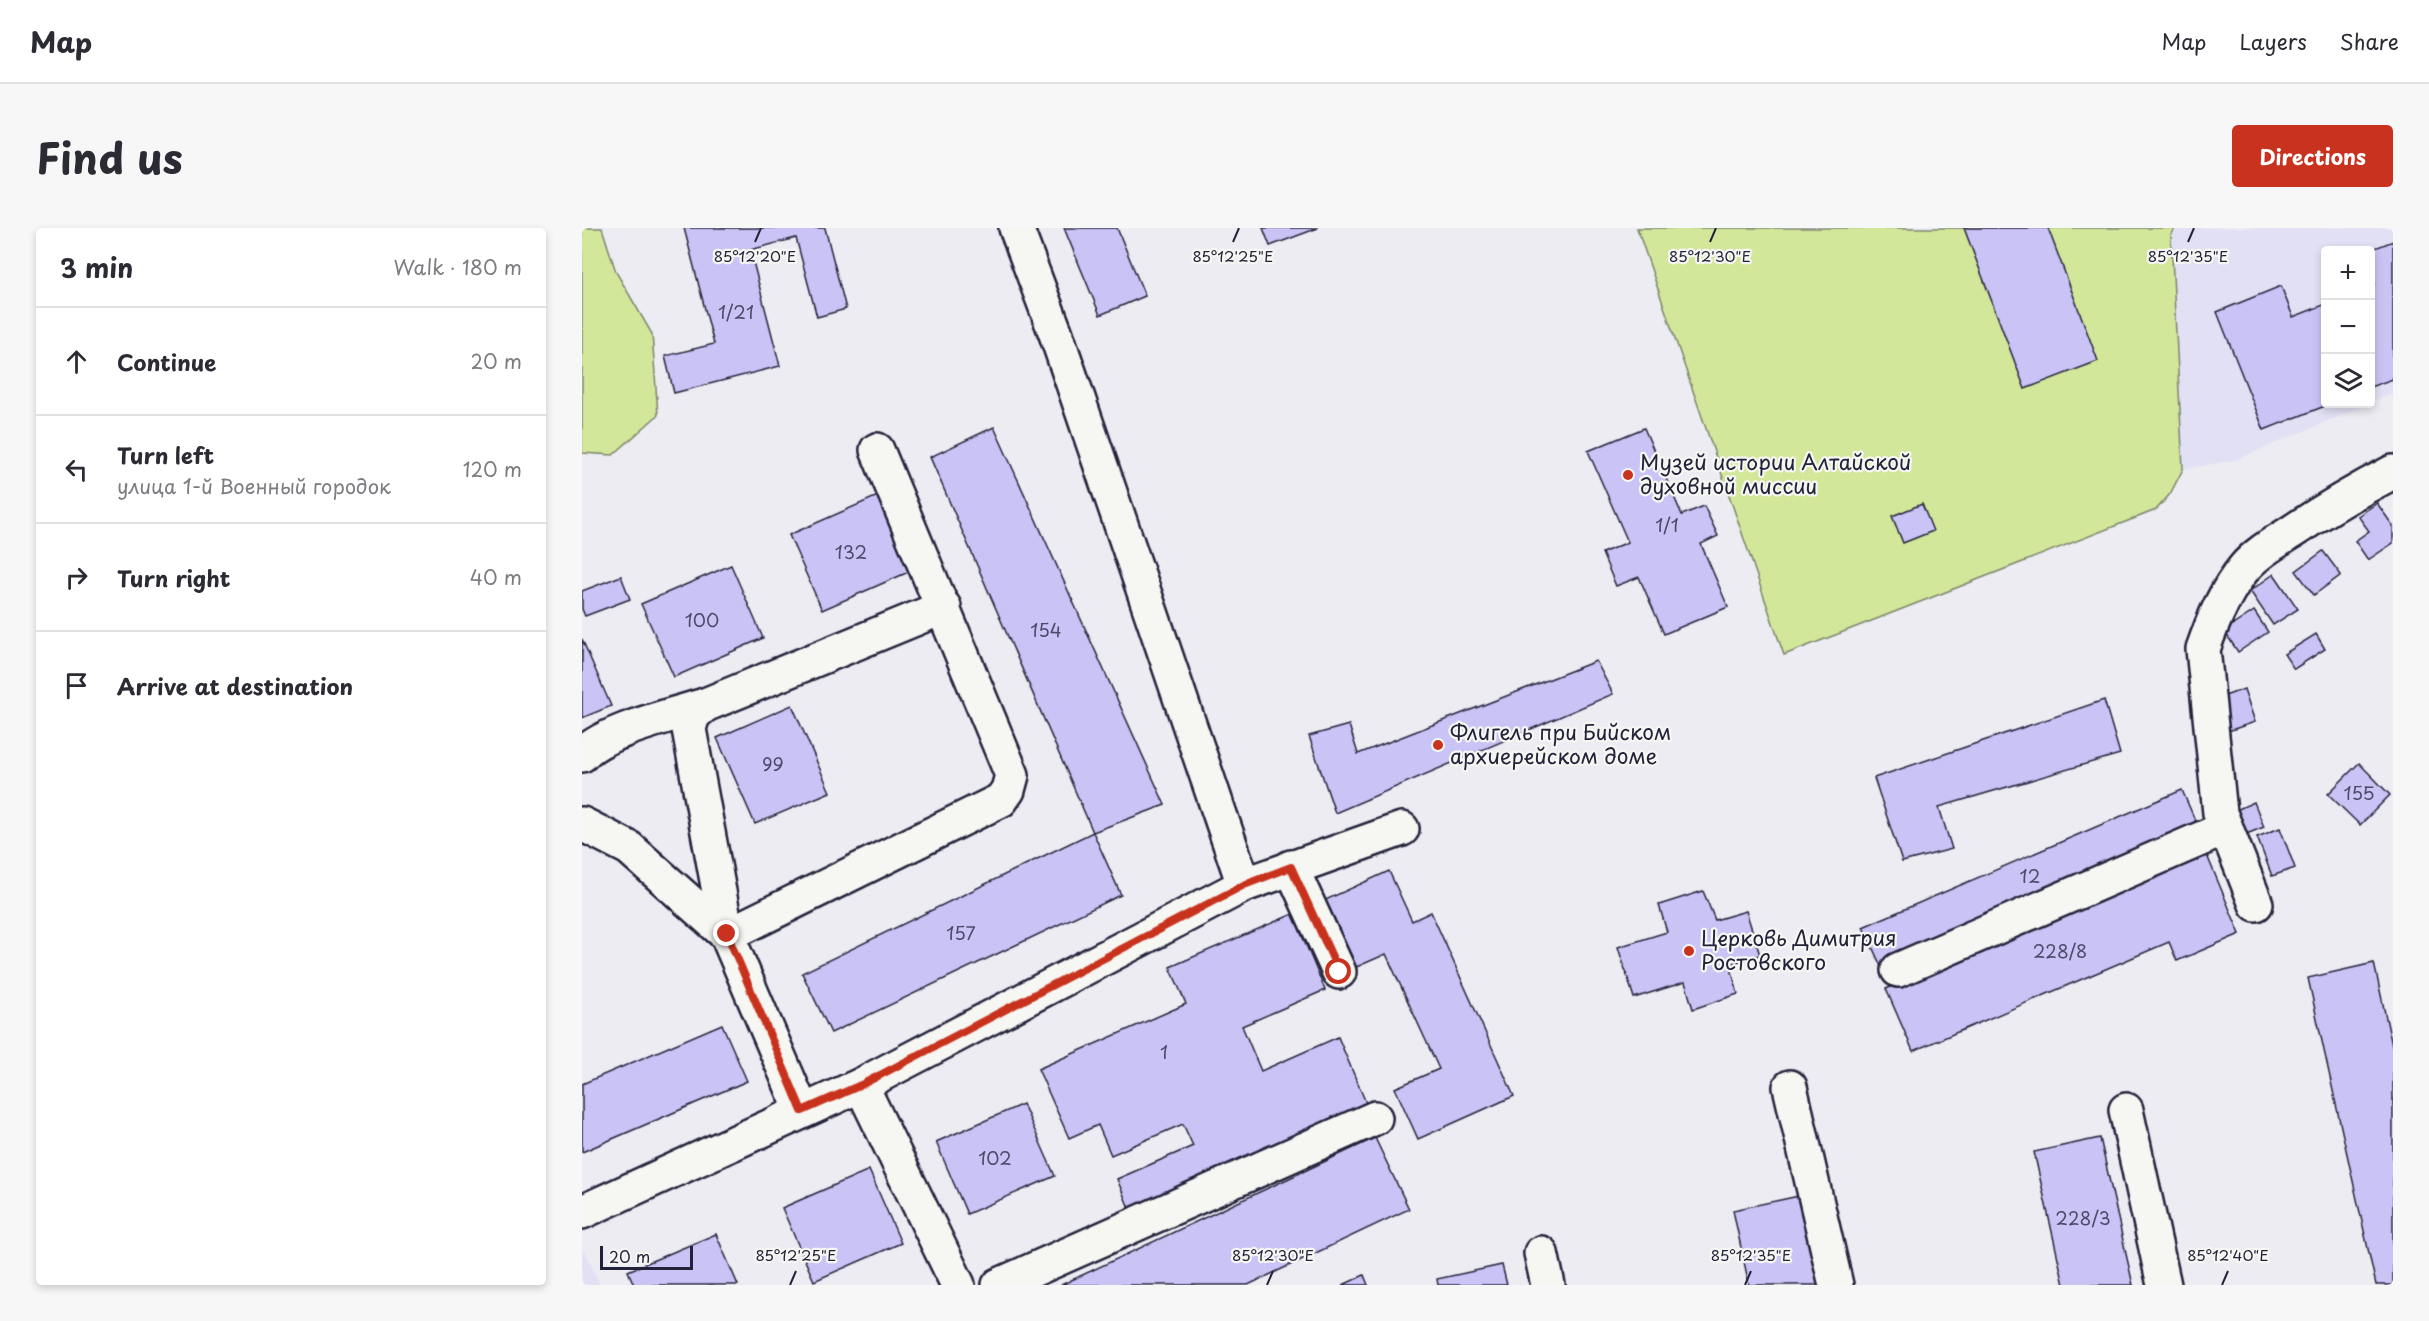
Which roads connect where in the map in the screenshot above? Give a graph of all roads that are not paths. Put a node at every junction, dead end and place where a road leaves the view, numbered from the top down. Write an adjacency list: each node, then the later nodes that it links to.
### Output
1 (1016, 228): 11 (street)
2 (878, 450): 4 (street)
3 (2393, 472): 9 (street)
4 (944, 607): 5 (street); 13 (street)
5 (705, 705): 6 (street); 13 (street)
6 (582, 755)
7 (582, 824): 13 (street)
8 (1402, 828): 10 (street)
9 (2226, 828): 12 (street); 14 (street)
10 (1291, 867): 11 (street); 15 (street)
11 (1244, 885): 16 (street)
12 (2256, 904)
13 (727, 934): 19 (street)
14 (1898, 970)
15 (1339, 972)
16 (861, 1085): 19 (street); 23 (street)
17 (1790, 1087): 26 (street)
18 (2126, 1110): 27 (street)
19 (802, 1111): 21 (street)
20 (1375, 1118): 24 (street)
21 (582, 1212)
22 (1541, 1253): 25 (street)
23 (958, 1285)
24 (999, 1285)
25 (1548, 1285)
26 (1836, 1285)
27 (2164, 1285)

